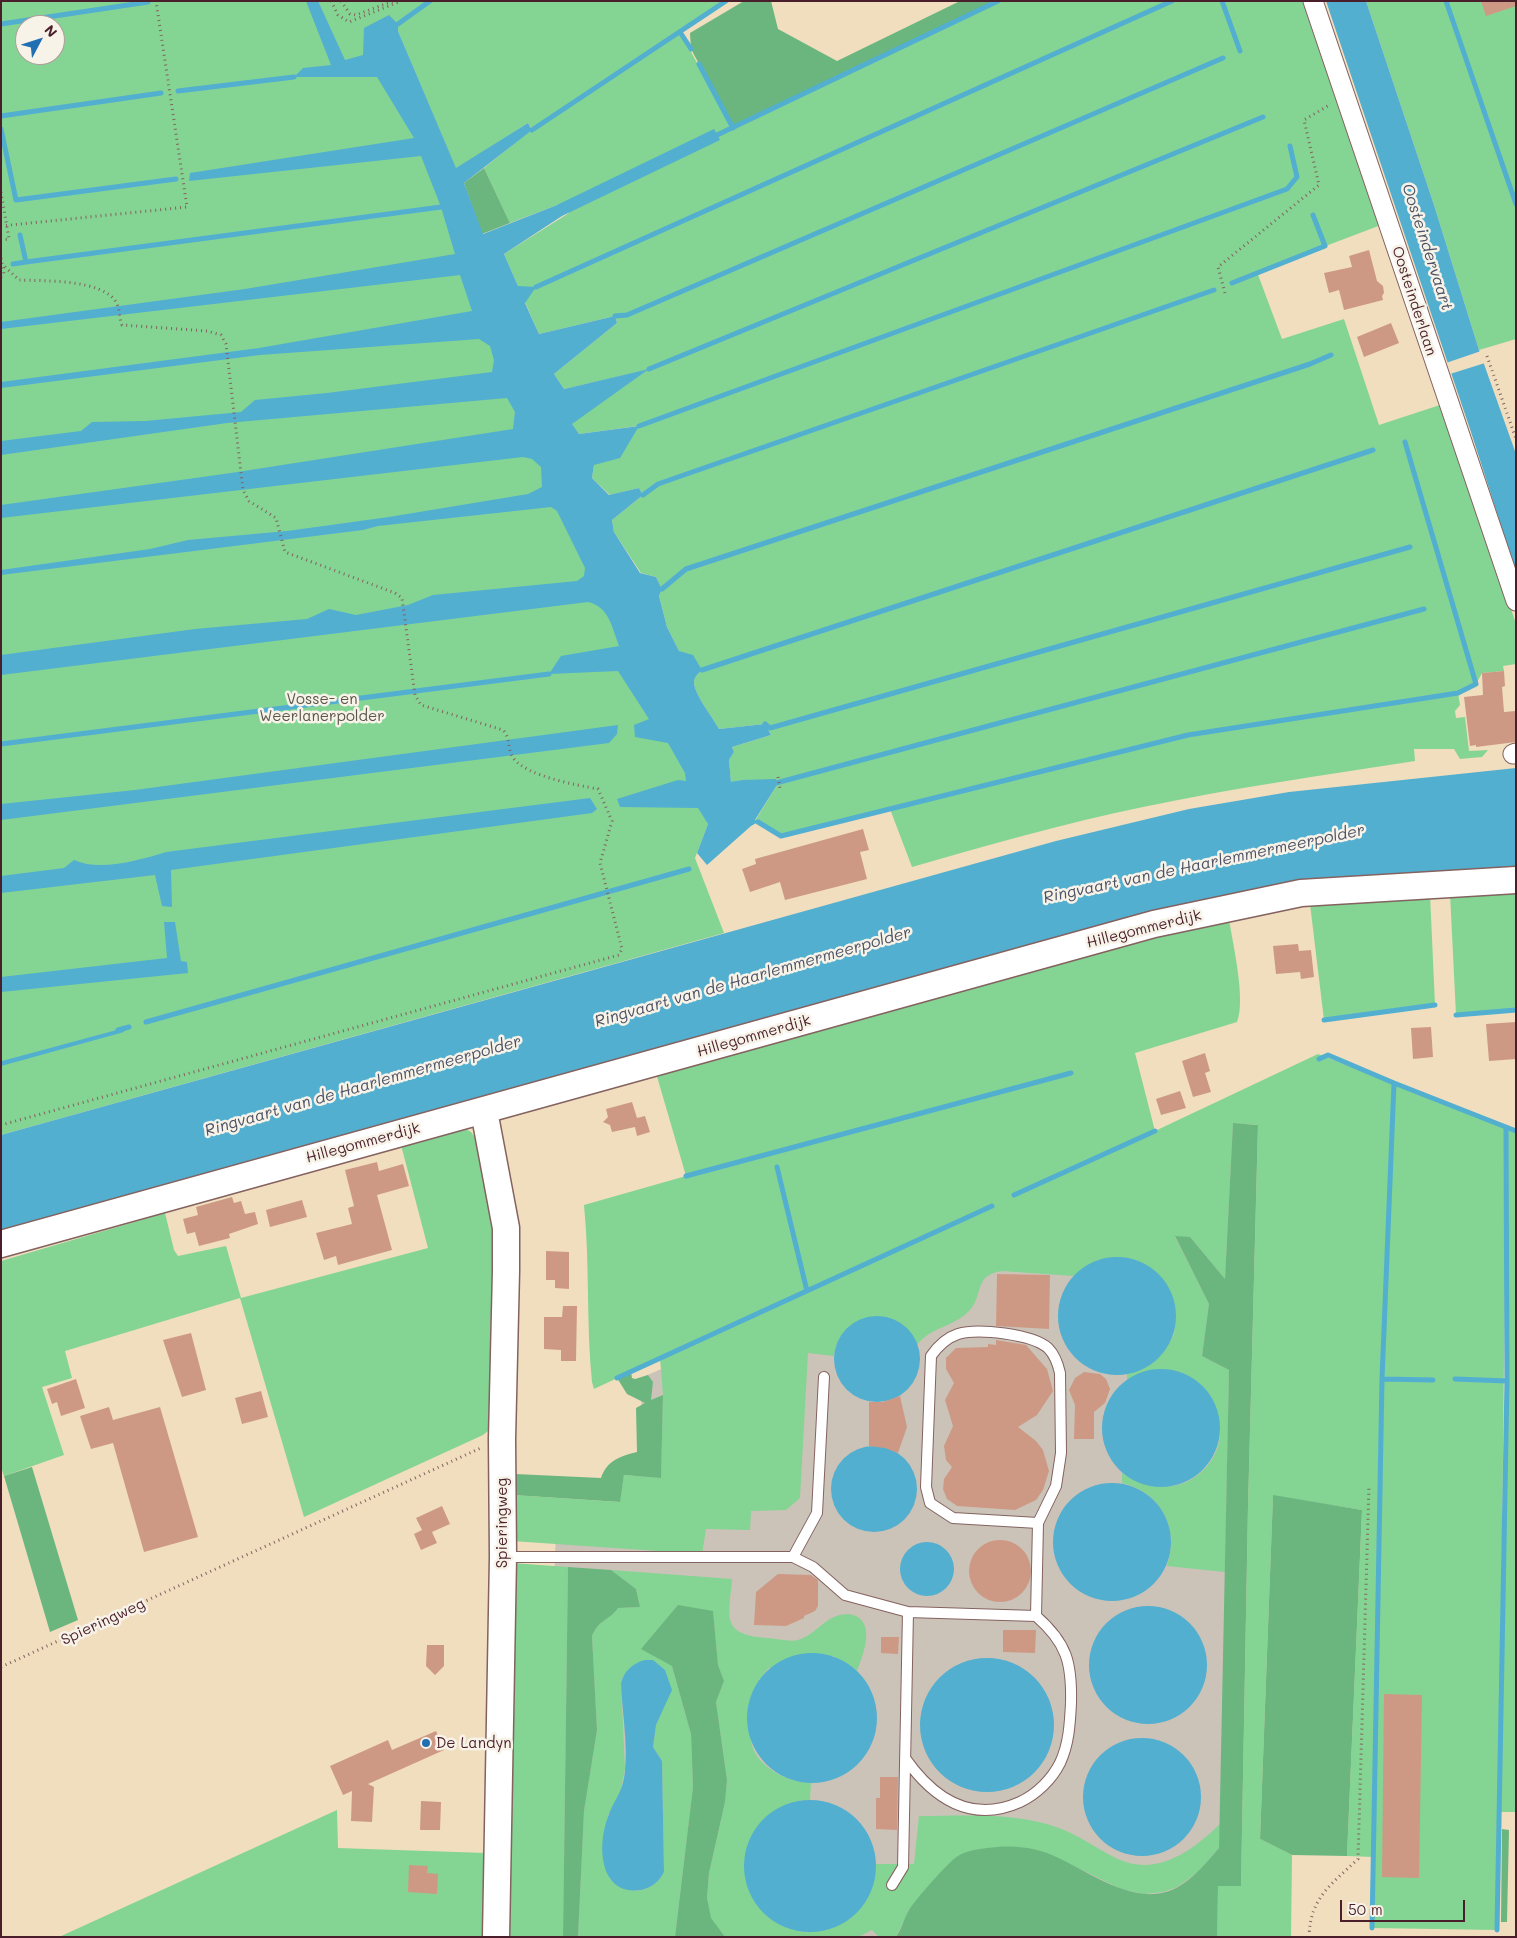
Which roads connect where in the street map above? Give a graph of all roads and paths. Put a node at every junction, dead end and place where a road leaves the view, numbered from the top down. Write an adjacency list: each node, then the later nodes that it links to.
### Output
1 (156, 1): 9 (path)
2 (331, 1): 5 (path)
3 (341, 1): 4 (path)
4 (393, 1)
5 (402, 1)
6 (1313, 1): 7 (street, Oosteinderlaan)
7 (1345, 95): 15 (path); 18 (street, Oosteinderlaan)
8 (1, 192): 9 (path)
9 (6, 225): 10 (path); 11 (path)
10 (1, 226)
11 (1, 240)
12 (1, 258): 13 (path)
13 (2, 264): 14 (path); 23 (path)
14 (1, 277)
15 (1225, 293)
16 (1487, 356): 17 (path)
17 (1516, 440)
18 (1516, 601)
19 (778, 777): 20 (path)
20 (780, 789)
21 (1516, 880): 22 (street, Hillegommerdijk)
22 (484, 1111): 24 (street, Hillegommerdijk); 29 (street, Spieringweg)
23 (1, 1125)
24 (1, 1244)
25 (824, 1377): 30 (lane)
26 (476, 1450): 33 (path, Spieringweg)
27 (1369, 1485): 37 (path)
28 (1038, 1523): 28 (lane); 32 (lane)
29 (503, 1556): 30 (lane); 36 (street, Spieringweg)
30 (793, 1557): 31 (lane)
31 (908, 1612): 32 (lane); 34 (lane)
32 (1036, 1616): 34 (lane)
33 (1, 1667)
34 (905, 1758): 35 (lane)
35 (892, 1886)
36 (496, 1937)
37 (1309, 1937)

